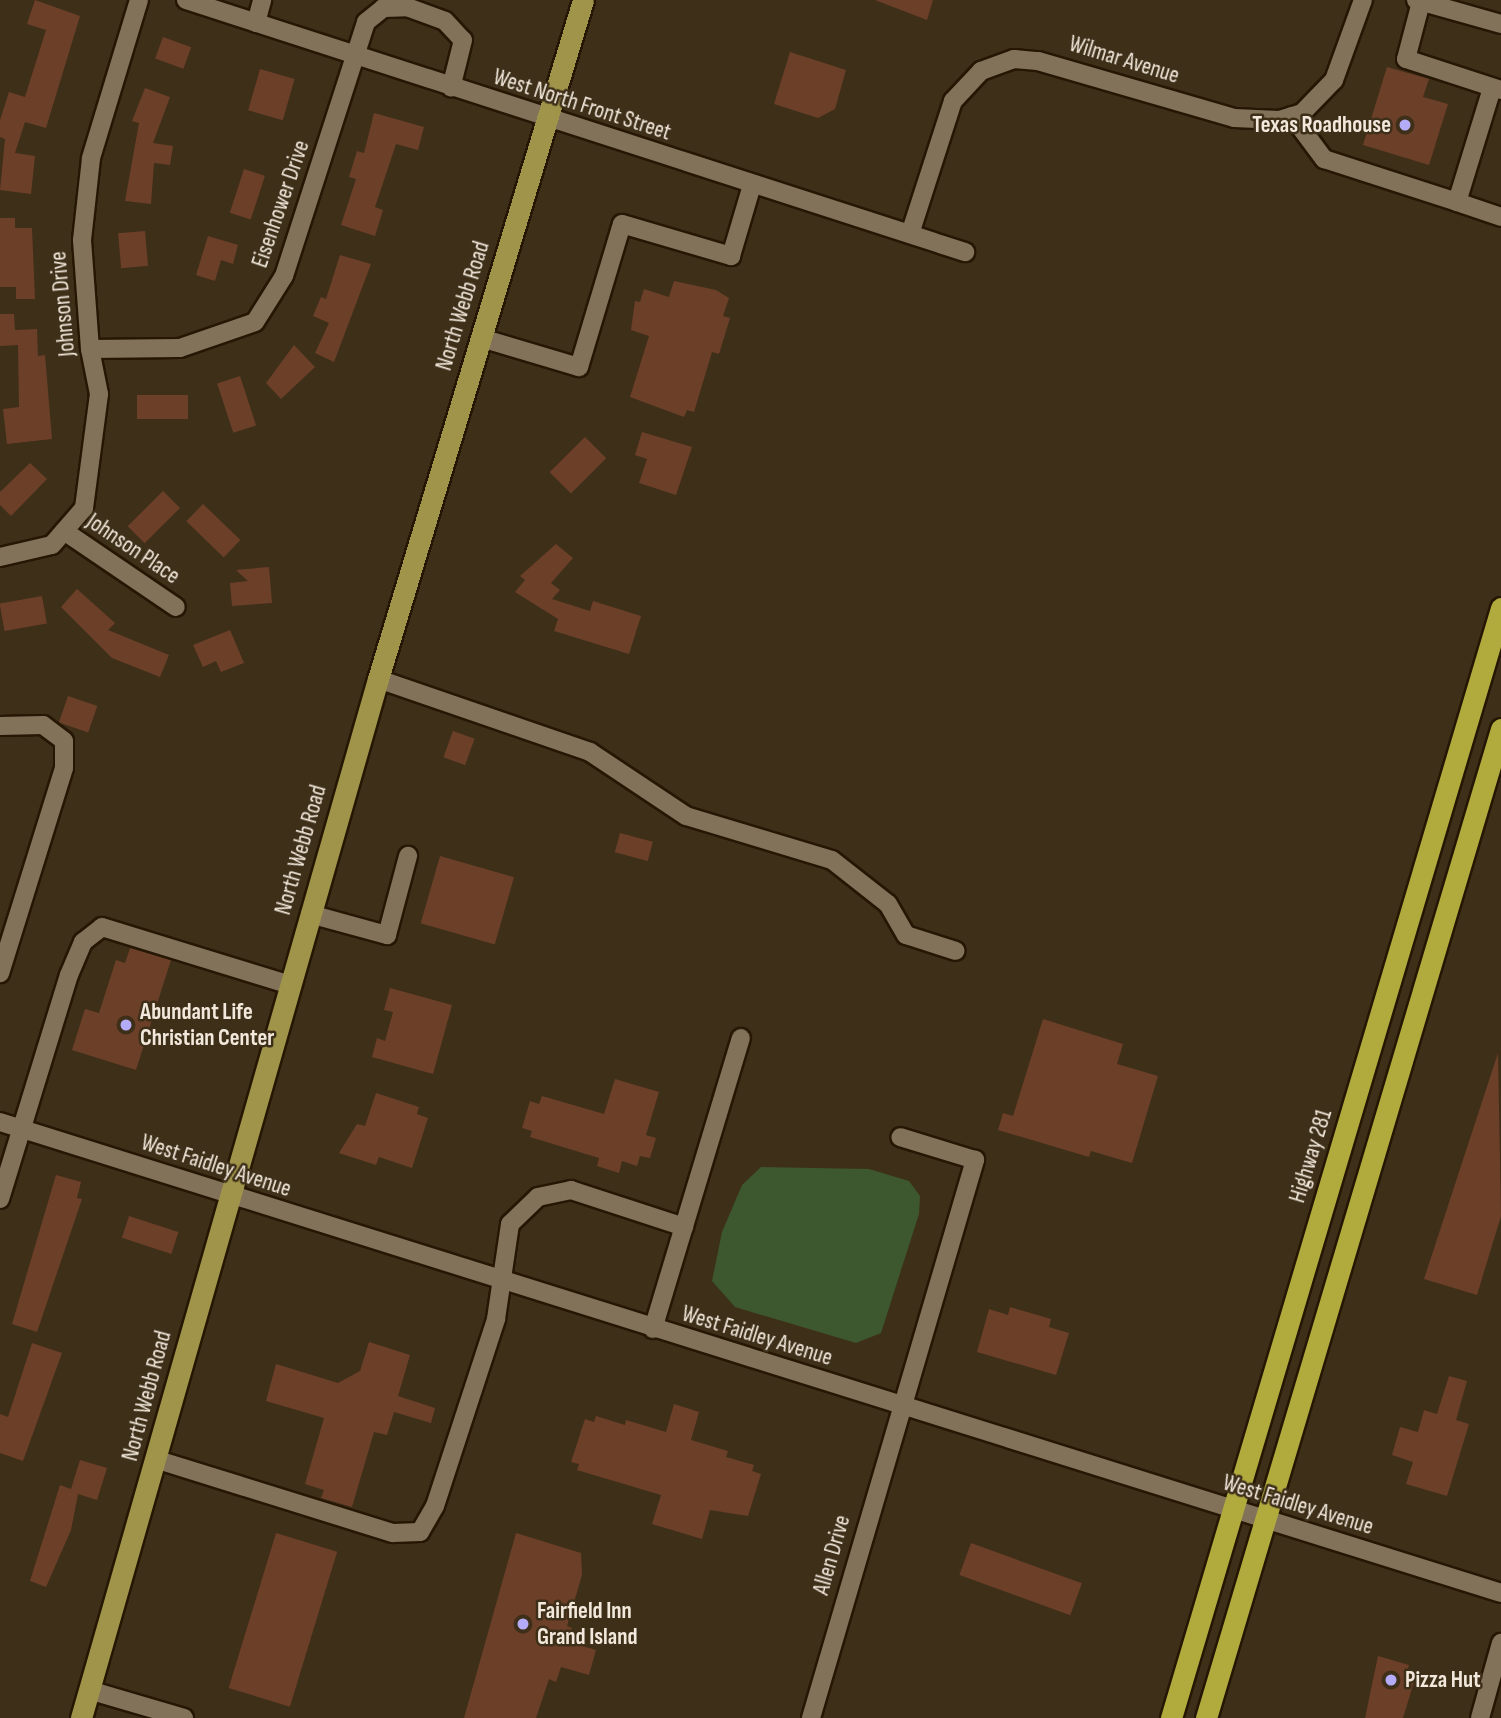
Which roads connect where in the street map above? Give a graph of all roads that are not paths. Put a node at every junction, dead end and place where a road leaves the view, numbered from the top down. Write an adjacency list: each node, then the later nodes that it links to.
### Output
1 (139, 0): 20 (street, Johnson Drive)
2 (186, 0): 7 (street, West North Front Street)
3 (262, 0): 7 (street)
4 (583, 0): 13 (main road, North Webb Road)
5 (1363, 0): 12 (street)
6 (1419, 1): 8 (street); 11 (street)
7 (256, 23): 9 (street, West North Front Street)
8 (1501, 24)
9 (357, 56): 10 (street, West North Front Street); 10 (street, Eisenhower Drive); 20 (street, Eisenhower Drive)
10 (451, 88): 13 (street, West North Front Street)
11 (1497, 89): 15 (street)
12 (1292, 116): 15 (street); 17 (street, Wilmar Avenue)
13 (547, 121): 14 (street, West North Front Street); 19 (main road, North Webb Road)
14 (752, 185): 17 (street, West North Front Street); 19 (street)
15 (1457, 202): 16 (street)
16 (1501, 217)
17 (910, 234): 18 (street, West North Front Street)
18 (965, 252)
19 (481, 338): 25 (main road, North Webb Road)
20 (90, 349): 21 (street, Johnson Drive)
21 (64, 531): 22 (street, Johnson Drive); 23 (street, Johnson Place)
22 (0, 557)
23 (176, 607)
24 (1501, 608): 44 (highway, Highway 281)
25 (378, 679): 29 (main road, North Webb Road); 30 (street)
26 (0, 726): 31 (street)
27 (1501, 729): 45 (highway)
28 (408, 856): 29 (street)
29 (310, 914): 32 (main road, North Webb Road)
30 (956, 951)
31 (0, 973)
32 (289, 985): 35 (street); 37 (main road, North Webb Road)
33 (741, 1038): 39 (street)
34 (0, 1122): 35 (street, West Faidley Avenue)
35 (21, 1128): 37 (street, West Faidley Avenue); 38 (street)
36 (900, 1137): 42 (street, Allen Drive)
37 (230, 1197): 40 (street, West Faidley Avenue); 43 (main road, North Webb Road)
38 (0, 1199)
39 (684, 1227): 40 (street); 41 (street)
40 (504, 1283): 41 (street, West Faidley Avenue); 43 (street)
41 (653, 1329): 42 (street, West Faidley Avenue)
42 (900, 1406): 44 (street, West Faidley Avenue); 51 (street, Allen Drive)
43 (158, 1460): 48 (main road, North Webb Road)
44 (1233, 1511): 45 (street, West Faidley Avenue); 52 (highway, Highway 281)
45 (1265, 1521): 46 (street, West Faidley Avenue); 53 (highway)
46 (1501, 1593)
47 (1501, 1643): 54 (street)
48 (89, 1690): 49 (main road, North Webb Road); 50 (street)
49 (81, 1718)
50 (184, 1718)
51 (811, 1718)
52 (1171, 1718)
53 (1206, 1718)
54 (1480, 1718)

